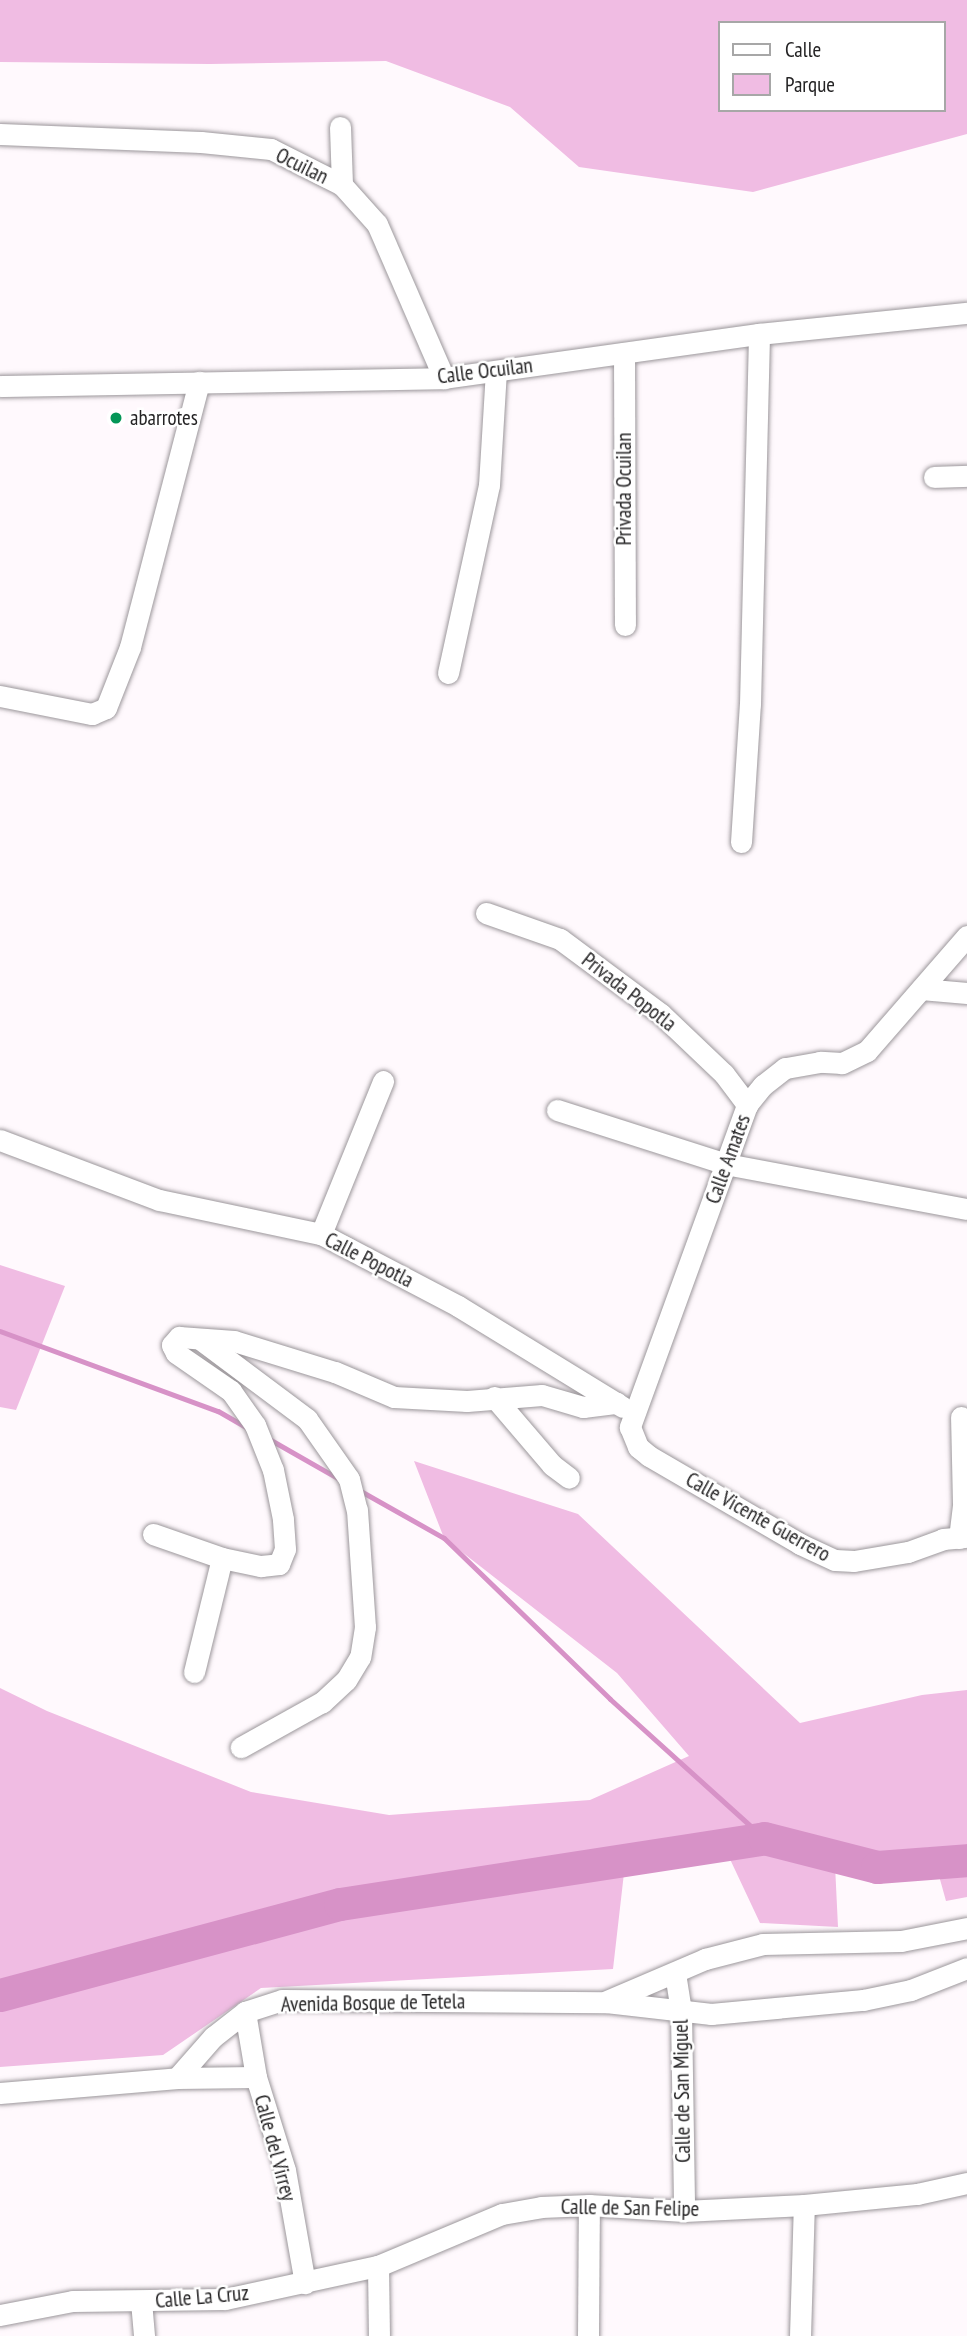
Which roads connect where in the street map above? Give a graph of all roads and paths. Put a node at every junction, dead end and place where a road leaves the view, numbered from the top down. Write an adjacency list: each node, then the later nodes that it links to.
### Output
1 (340, 127): 3 (street)
2 (0, 134): 3 (street, Ocuilan)
3 (342, 185): 8 (street, Ocuilan)
4 (967, 313): 5 (street, Calle Ocuilan)
5 (758, 334): 6 (street, Calle Ocuilan); 16 (street)
6 (624, 353): 7 (street, Calle Ocuilan); 13 (street, Privada Ocuilan)
7 (496, 370): 8 (street, Calle Ocuilan); 14 (street)
8 (444, 377): 9 (street, Calle Ocuilan)
9 (199, 382): 10 (street, Calle Ocuilan); 15 (street)
10 (0, 386)
11 (967, 476): 12 (street)
12 (934, 477)
13 (625, 625)
14 (448, 673)
15 (0, 695)
16 (741, 842)
17 (486, 913): 22 (street, Privada Popotla)
18 (967, 936): 19 (street, Calle Amates)
19 (921, 989): 20 (street); 22 (street, Calle Amates)
20 (967, 993)
21 (383, 1081): 27 (street)
22 (747, 1105): 25 (street, Calle Amates)
23 (557, 1110): 25 (street)
24 (0, 1140): 27 (street, Calle Popotla)
25 (726, 1164): 26 (street); 30 (street, Calle Amates)
26 (967, 1209)
27 (321, 1234): 30 (street, Calle Popotla)
28 (200, 1339): 29 (street); 36 (street); 38 (street)
29 (494, 1397): 30 (street); 33 (street)
30 (625, 1409): 32 (street, Calle Amates)
31 (961, 1416): 35 (street)
32 (638, 1447): 35 (street, Calle Vicente Guerrero)
33 (569, 1478)
34 (153, 1534): 36 (street)
35 (963, 1538)
36 (222, 1558): 37 (street)
37 (194, 1672)
38 (241, 1747)
39 (967, 1927): 41 (street, Avenida Bosque de Tetela)
40 (967, 1968): 44 (street, Avenida Bosque de Tetela)
41 (675, 1973): 42 (street, Avenida Bosque de Tetela); 44 (street, Calle de San Miguel)
42 (606, 2002): 43 (street, Avenida Bosque de Tetela); 44 (street, Avenida Bosque de Tetela)
43 (246, 2012): 45 (street, Calle del Virrey); 46 (street, Avenida Bosque de Tetela)
44 (681, 2012): 51 (street, Calle de San Miguel)
45 (256, 2077): 46 (street); 53 (street, Calle del Virrey)
46 (177, 2078): 47 (street)
47 (0, 2093)
48 (967, 2183): 50 (street, Calle de San Felipe)
49 (589, 2205): 51 (street, Calle de San Felipe); 52 (street, Calle de San Felipe); 58 (street)
50 (804, 2205): 51 (street, Calle de San Felipe); 59 (street)
51 (684, 2211)
52 (378, 2266): 53 (street, Calle de San Felipe); 57 (street)
53 (304, 2283): 54 (street, Calle La Cruz)
54 (141, 2301): 55 (street, Calle La Cruz); 56 (street)
55 (0, 2315)
56 (144, 2336)
57 (379, 2336)
58 (588, 2336)
59 (800, 2336)

